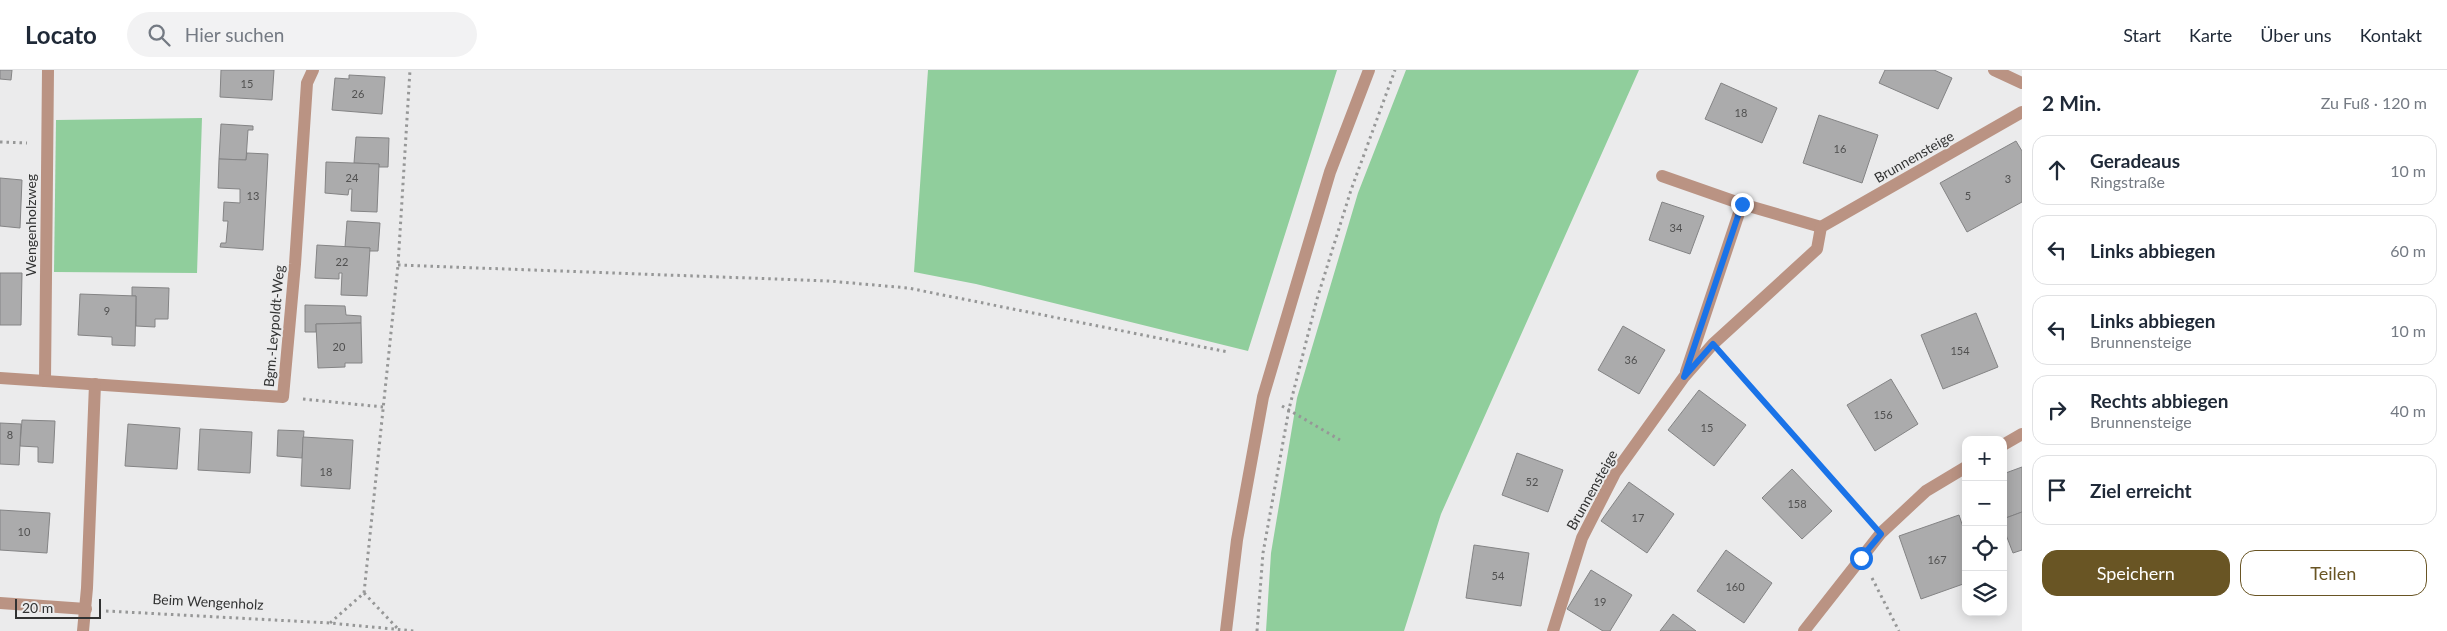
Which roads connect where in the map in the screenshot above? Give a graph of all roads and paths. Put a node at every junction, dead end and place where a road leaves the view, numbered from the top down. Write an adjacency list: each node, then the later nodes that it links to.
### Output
1 (48, 70): 10 (street, Wengenholzweg)
2 (313, 70): 21 (street, Bgm.-Leypoldt-Weg)
3 (410, 70): 14 (path)
4 (1369, 70): 22 (street)
5 (1395, 70): 24 (path)
6 (1994, 70): 7 (street)
7 (2022, 83)
8 (2022, 112): 13 (street, Brunnensteige)
9 (0, 142): 10 (path)
10 (47, 144): 19 (street, Wengenholzweg)
11 (1662, 176): 12 (street)
12 (1742, 204): 13 (street); 17 (street, Brunnensteige)
13 (1822, 227): 15 (street, Brunnensteige)
14 (398, 265): 16 (path); 23 (path)
15 (1713, 344): 17 (street, Brunnensteige); 29 (path)
16 (1228, 352)
17 (1684, 377): 40 (street, Brunnensteige)
18 (0, 378): 19 (street, Bgm.-Leypoldt-Weg)
19 (45, 381): 20 (street, Bgm.-Leypoldt-Weg)
20 (95, 384): 21 (street, Bgm.-Leypoldt-Weg); 33 (street)
21 (283, 397): 23 (path)
22 (1263, 397): 24 (path); 38 (street)
23 (383, 407): 31 (path)
24 (1289, 409): 26 (path); 39 (path)
25 (2022, 434): 27 (street)
26 (1340, 440)
27 (2007, 443)
28 (1962, 469): 29 (street)
29 (1881, 534): 30 (street)
30 (1861, 558): 41 (street); 42 (path)
31 (364, 593): 34 (path); 35 (path)
32 (0, 603): 33 (street)
33 (86, 609): 34 (path, Beim Wengenholz); 36 (street)
34 (330, 622): 35 (path, Beim Wengenholz)
35 (398, 629): 37 (path, Beim Wengenholz)
36 (83, 631)
37 (414, 631)
38 (1226, 631)
39 (1257, 631)
40 (1553, 631)
41 (1804, 631)
42 (1899, 631)

